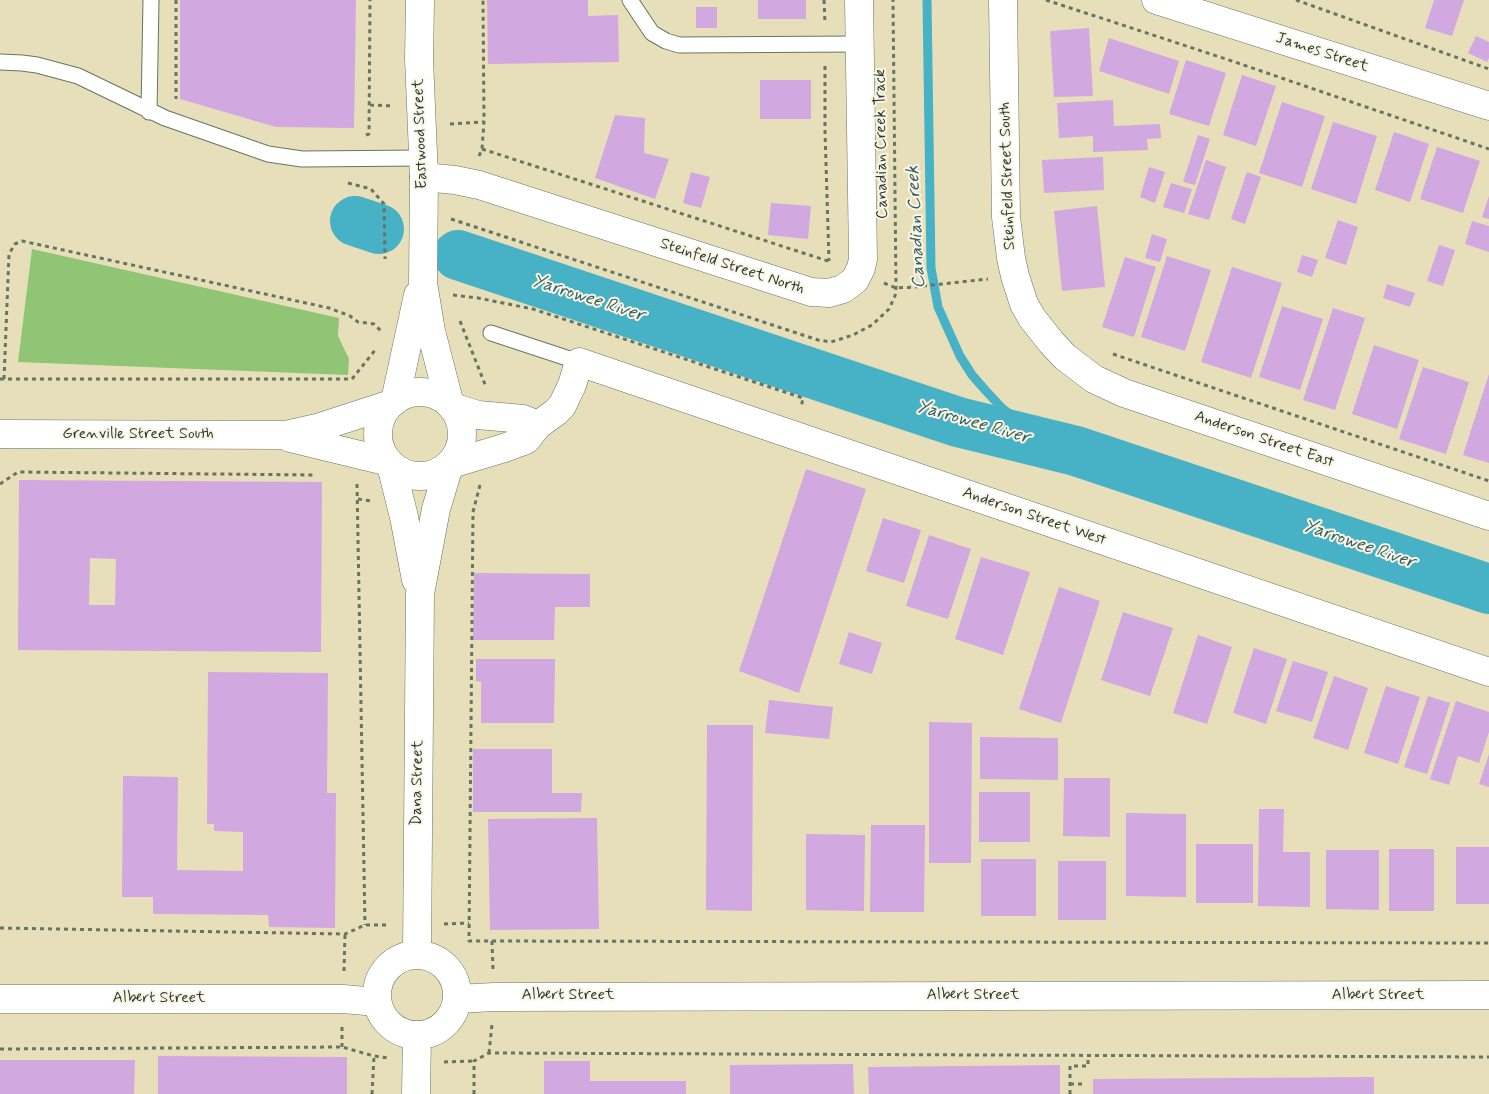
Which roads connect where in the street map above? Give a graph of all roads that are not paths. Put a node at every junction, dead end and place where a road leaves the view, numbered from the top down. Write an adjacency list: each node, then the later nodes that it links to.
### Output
1 (151, 0): 10 (lane)
2 (420, 0): 11 (street, Eastwood Street)
3 (630, 0): 7 (lane)
4 (859, 0): 7 (street, Steinfeld Street North)
5 (1003, 0): 14 (street, Steinfeld Street South)
6 (1156, 0): 9 (street, James Street)
7 (859, 44): 11 (street, Steinfeld Street North)
8 (0, 62): 10 (lane)
9 (1489, 106)
10 (149, 112): 11 (lane)
11 (423, 167): 12 (street, Eastwood Street)
12 (423, 269): 16 (street, Eastwood Street); 17 (street, Eastwood Street)
13 (491, 333): 15 (lane, Anderson Street West)
14 (1051, 342): 23 (street, Anderson Street East)
15 (579, 362): 18 (street); 25 (street, Anderson Street West)
16 (393, 402): 17 (street); 20 (street, Grenville Street South); 21 (street)
17 (451, 406): 18 (street); 22 (street)
18 (538, 425): 22 (street)
19 (0, 434): 20 (street, Grenville Street South)
20 (276, 435): 21 (street, Grenville Street South)
21 (390, 463): 22 (street); 24 (street, Dana Street)
22 (450, 465): 24 (street, Dana Street)
23 (1489, 516)
24 (420, 612): 26 (street, Dana Street)
25 (1489, 672)
26 (417, 954): 29 (street); 30 (street)
27 (1489, 996): 29 (street, Albert Street)
28 (0, 998): 30 (street, Albert Street)
29 (457, 1000): 31 (street)
30 (377, 1002): 31 (street)
31 (417, 1036): 32 (street)
32 (416, 1094)

